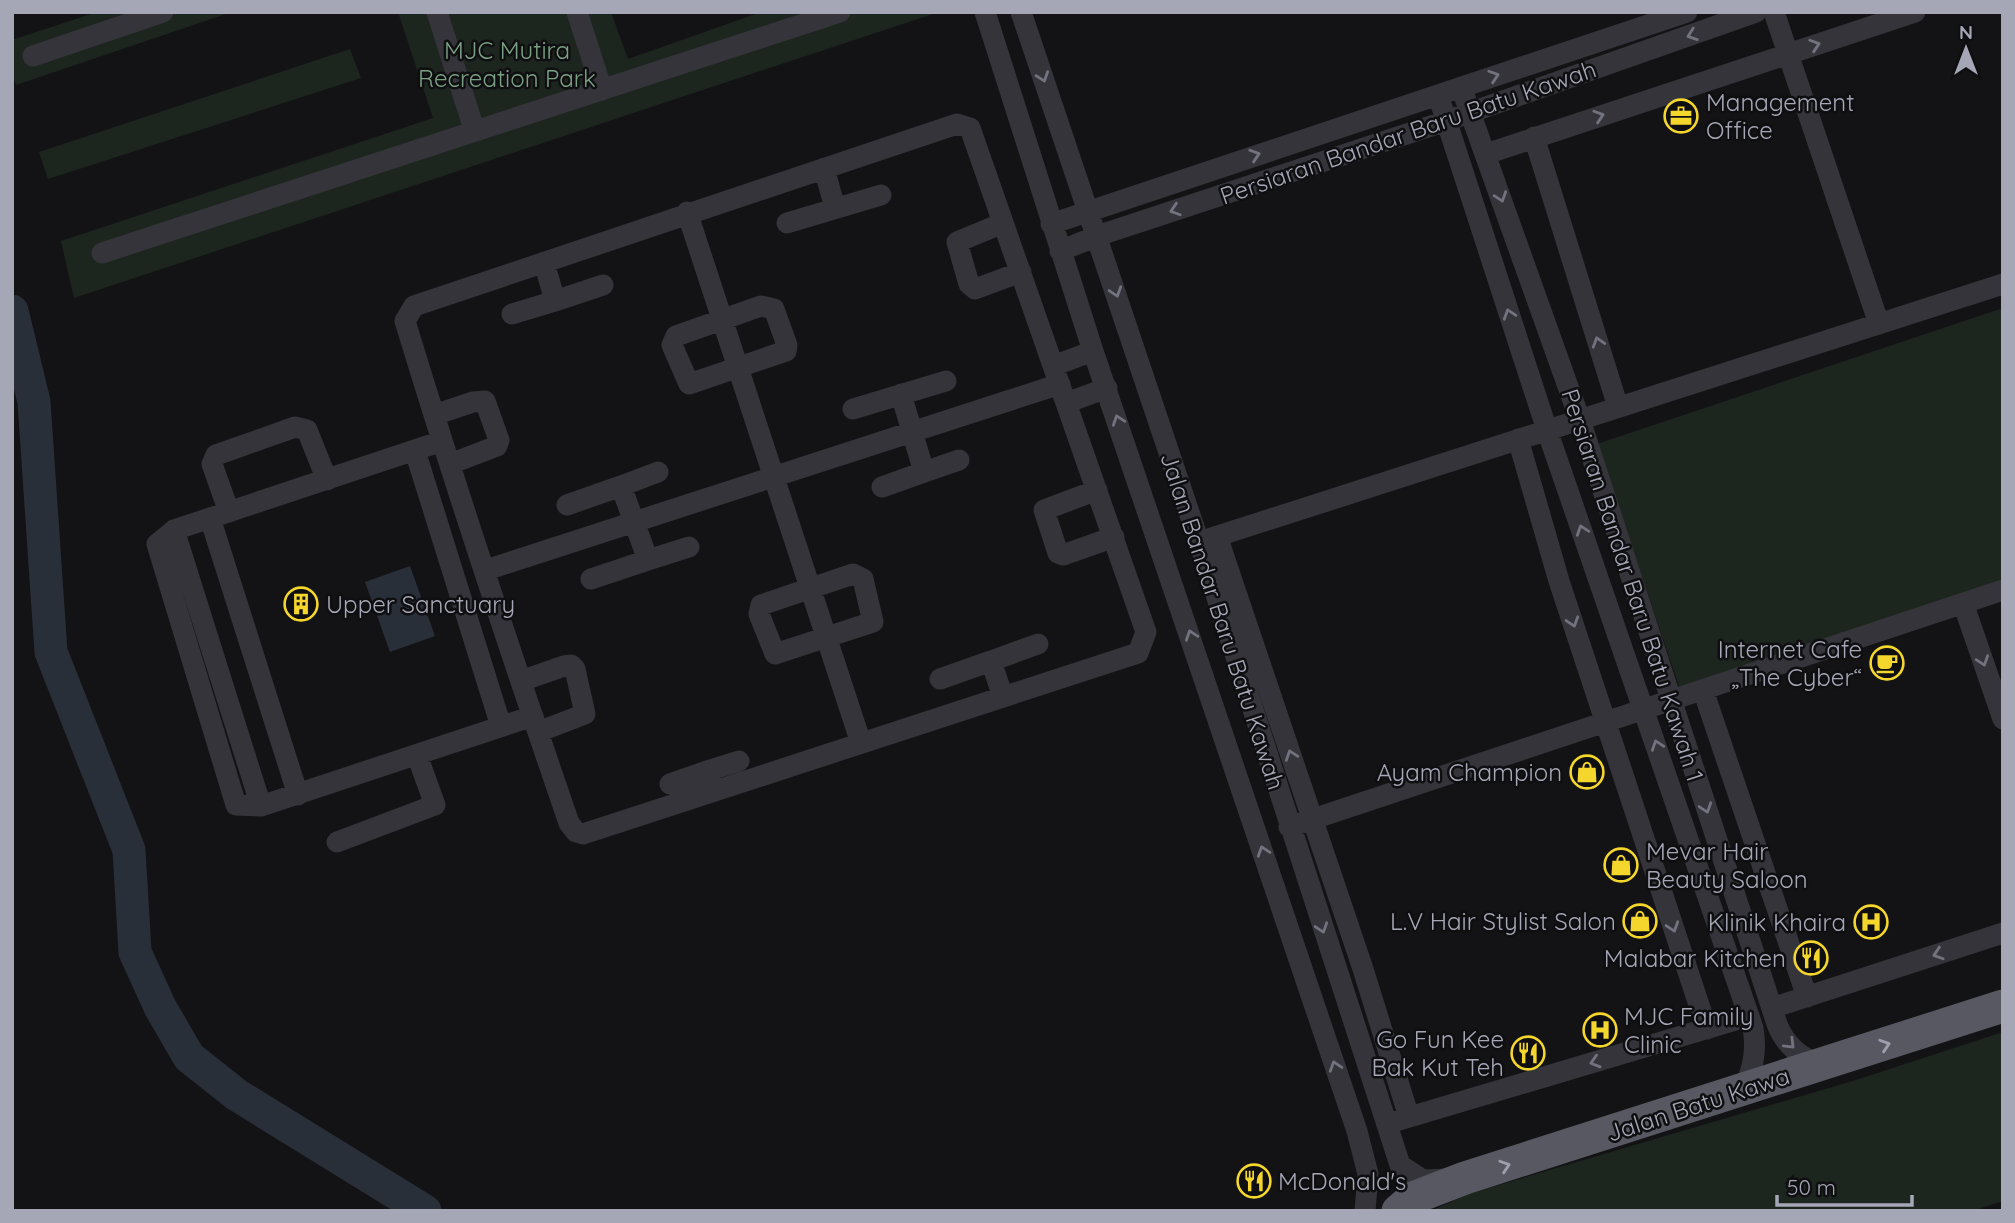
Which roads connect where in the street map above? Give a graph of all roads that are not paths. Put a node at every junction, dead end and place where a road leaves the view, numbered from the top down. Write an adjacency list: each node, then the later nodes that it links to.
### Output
1 (163, 12): 12 (street)
2 (437, 12): 18 (street)
3 (577, 12): 14 (street)
4 (840, 12): 14 (street)
5 (985, 12): 28 (street, Jalan Bandar Baru Batu Kawah)
6 (1021, 12): 24 (street, Jalan Bandar Baru Batu Kawah, one-way to 24)
7 (1687, 12): 13 (street, Persiaran Bandar Baru Batu Kawah, one-way to 7)
8 (1756, 12): 16 (street, Persiaran Bandar Baru Batu Kawah, one-way to 16)
9 (1774, 12): 11 (street)
10 (1915, 12): 11 (street, one-way to 10)
11 (1788, 54): 19 (street, one-way to 11); 39 (street)
12 (33, 56)
13 (1461, 87): 15 (street, Persiaran Bandar Baru Batu Kawah); 16 (street, Persiaran Bandar Baru Batu Kawah 1)
14 (602, 90): 18 (street)
15 (1438, 95): 17 (street, Persiaran Bandar Baru Batu Kawah 1); 24 (street, Persiaran Bandar Baru Batu Kawah, one-way to 15)
16 (1471, 113): 17 (street, Persiaran Bandar Baru Batu Kawah); 20 (street, Persiaran Bandar Baru Batu Kawah 1)
17 (1446, 121): 29 (street, Persiaran Bandar Baru Batu Kawah, one-way to 29); 50 (street, Persiaran Bandar Baru Batu Kawah 1, one-way to 17)
18 (474, 129): 31 (street)
19 (1534, 137): 20 (street); 46 (street, one-way to 19)
20 (1486, 154): 49 (street, Persiaran Bandar Baru Batu Kawah 1, one-way to 49)
21 (824, 168): 23 (street); 25 (street); 27 (street)
22 (881, 195): 23 (street)
23 (835, 208): 26 (street)
24 (1089, 209): 28 (street, Persiaran Bandar Baru Batu Kawah); 29 (street, Jalan Bandar Baru Batu Kawah)
25 (687, 212): 32 (street); 38 (street)
26 (787, 223)
27 (1003, 223): 33 (street); 33 (street)
28 (1051, 224): 30 (street, Jalan Bandar Baru Batu Kawah)
29 (1097, 236): 30 (street, Persiaran Bandar Baru Batu Kawah); 68 (street, Jalan Bandar Baru Batu Kawah, one-way to 68)
30 (1060, 251): 40 (street, Jalan Bandar Baru Batu Kawah)
31 (102, 253)
32 (544, 262): 36 (street); 48 (street)
33 (1021, 272): 43 (street)
34 (2003, 284): 39 (street)
35 (603, 285): 36 (street)
36 (555, 301): 37 (street)
37 (512, 314)
38 (722, 320): 41 (street); 41 (street); 41 (street)
39 (1879, 324): 46 (street)
40 (1093, 351): 43 (street); 44 (street, Jalan Bandar Baru Batu Kawah)
41 (738, 368): 59 (street)
42 (946, 381): 45 (street)
43 (1060, 384): 44 (street); 51 (street); 63 (street)
44 (1107, 388): 80 (street, Jalan Bandar Baru Batu Kawah, one-way to 44)
45 (901, 394): 47 (street); 51 (street)
46 (1618, 407): 49 (street)
47 (853, 409)
48 (433, 415): 53 (street); 56 (street)
49 (1580, 420): 50 (street); 85 (street, Persiaran Bandar Baru Batu Kawah 1)
50 (1547, 430): 52 (street); 86 (street, Persiaran Bandar Baru Batu Kawah 1, one-way to 50)
51 (912, 433): 58 (street); 59 (street)
52 (1518, 439): 68 (street); 88 (street, one-way to 88)
53 (442, 441): 54 (street); 56 (street)
54 (415, 451): 60 (street); 90 (street)
55 (959, 460): 58 (street)
56 (450, 464): 71 (street)
57 (657, 472): 61 (street)
58 (924, 472): 62 (street)
59 (774, 478): 66 (street); 73 (street)
60 (327, 480): 65 (street); 65 (street)
61 (621, 486): 64 (street); 66 (street)
62 (882, 487)
63 (1097, 490): 67 (street); 67 (street)
64 (567, 505)
65 (219, 515): 96 (street); 96 (street)
66 (635, 523): 70 (street); 71 (street)
67 (1114, 537): 84 (street)
68 (1208, 539): 78 (street, Jalan Bandar Baru Batu Kawah); 97 (street, one-way to 68)
69 (689, 547): 70 (street)
70 (648, 560): 72 (street)
71 (486, 570): 82 (street)
72 (591, 579)
73 (810, 589): 76 (street); 76 (street); 76 (street)
74 (2003, 590): 75 (street)
75 (1964, 603): 83 (street); 87 (street, one-way to 87)
76 (827, 639): 91 (street)
77 (1038, 645): 79 (street)
78 (1236, 660): 80 (street); 98 (street, Jalan Bandar Baru Batu Kawah)
79 (991, 661): 81 (street); 84 (street)
80 (1204, 671): 110 (street, Jalan Bandar Baru Batu Kawah, one-way to 80)
81 (940, 680)
82 (522, 681): 89 (street); 89 (street)
83 (1703, 690): 85 (street); 101 (street)
84 (1003, 697): 91 (street)
85 (1670, 701): 86 (street); 103 (street, Persiaran Bandar Baru Batu Kawah 1, one-way to 103)
86 (1645, 710): 88 (street); 104 (street, Persiaran Bandar Baru Batu Kawah 1, one-way to 86)
87 (2003, 719)
88 (1606, 722): 97 (street); 105 (street, one-way to 105)
89 (535, 724): 90 (street); 94 (street)
90 (501, 726): 92 (street)
91 (861, 743): 94 (street)
92 (417, 755): 96 (street); 99 (street)
93 (739, 761): 94 (street)
94 (711, 781): 95 (street)
95 (670, 784)
96 (298, 795)
97 (1312, 820): 98 (street); 108 (street)
98 (1289, 827): 109 (street, Jalan Bandar Baru Batu Kawah, one-way to 109)
99 (337, 842)
100 (2003, 933): 101 (street, one-way to 101)
101 (1807, 997): 103 (street)
102 (2003, 1006): 106 (highway, Jalan Batu Kawa, one-way to 102)
103 (1772, 1008): 106 (street, Persiaran Bandar Baru Batu Kawah 1, one-way to 106)
104 (1749, 1016): 105 (street); 107 (street, Persiaran Bandar Baru Batu Kawah 1)
105 (1707, 1028): 108 (street, one-way to 108)
106 (1821, 1066): 107 (highway, Jalan Batu Kawa)
107 (1744, 1089): 111 (highway, Jalan Batu Kawa, one-way to 107)
108 (1409, 1117): 109 (street)
109 (1386, 1124): 110 (street); 111 (street, Jalan Bandar Baru Batu Kawah)
110 (1357, 1131): 112 (street, Jalan Bandar Baru Batu Kawah)
111 (1465, 1178): 113 (highway, Jalan Batu Kawa)
112 (1365, 1211)
113 (1398, 1211)

